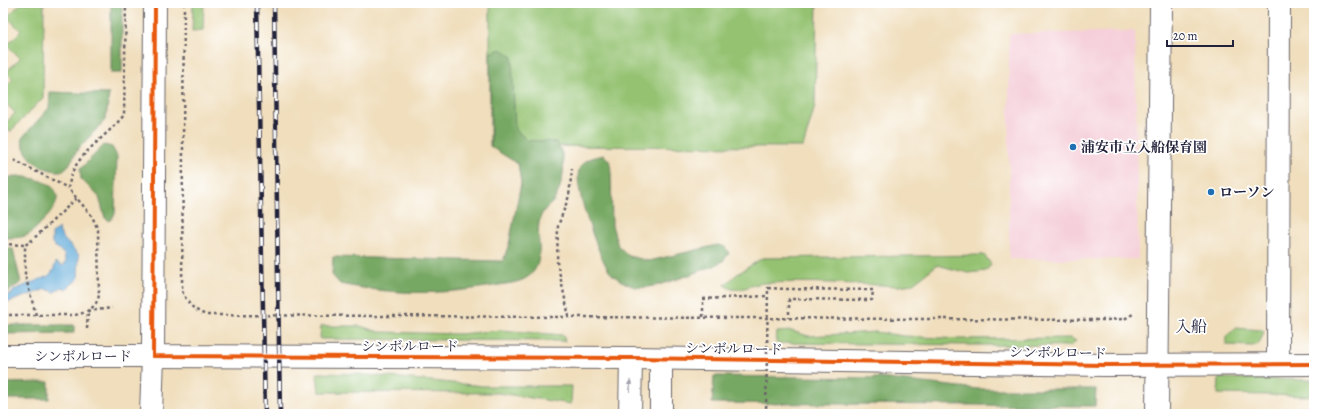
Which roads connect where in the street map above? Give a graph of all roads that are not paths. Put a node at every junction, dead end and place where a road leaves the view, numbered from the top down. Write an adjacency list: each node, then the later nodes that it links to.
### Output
1 (155, 3): 5 (street)
2 (1161, 3): 8 (street)
3 (1278, 3): 9 (street)
4 (3, 356): 5 (street, シンボルロード)
5 (153, 356): 6 (street, シンボルロード); 11 (street)
6 (631, 358): 7 (street, シンボルロード); 12 (street, one-way to 6)
7 (661, 359): 8 (street, シンボルロード); 13 (street)
8 (1158, 364): 9 (street, シンボルロード); 14 (street)
9 (1278, 364): 10 (street, シンボルロード)
10 (1314, 364)
11 (151, 414)
12 (630, 414)
13 (661, 414)
14 (1157, 414)

